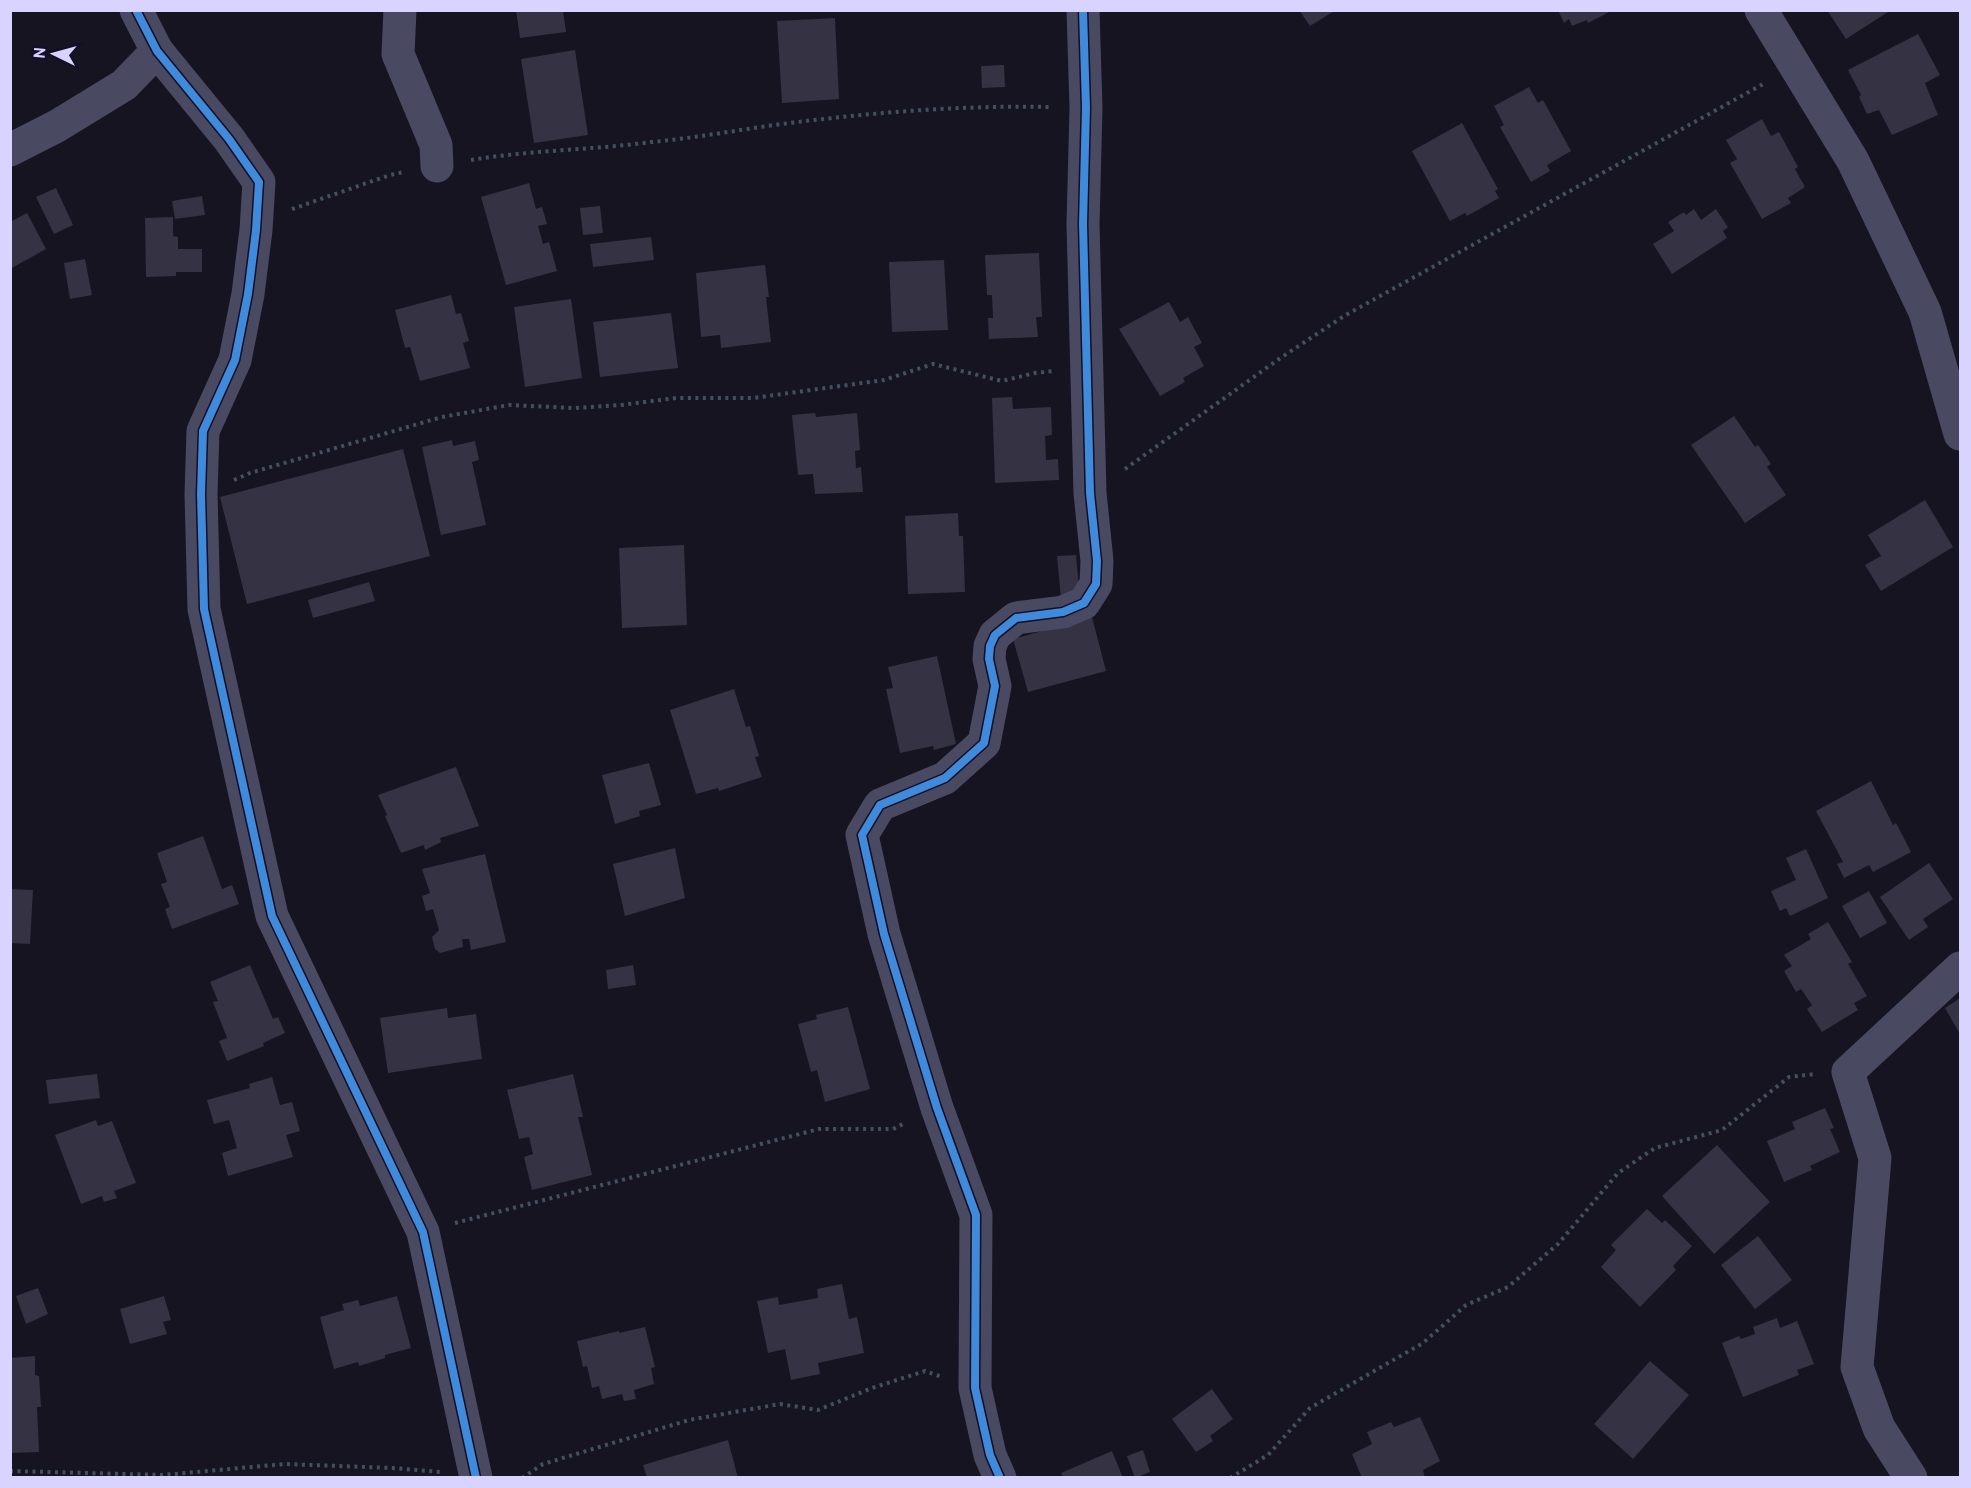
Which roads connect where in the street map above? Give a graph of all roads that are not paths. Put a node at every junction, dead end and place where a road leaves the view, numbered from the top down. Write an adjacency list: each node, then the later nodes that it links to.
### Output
1 (136, 10): 5 (street)
2 (400, 10): 7 (street)
3 (1083, 10): 11 (street)
4 (1761, 10): 8 (street)
5 (157, 51): 6 (street); 10 (street)
6 (10, 150)
7 (437, 166)
8 (1960, 434)
9 (1960, 968): 12 (street)
10 (461, 1475)
11 (1000, 1478)
12 (1911, 1478)

